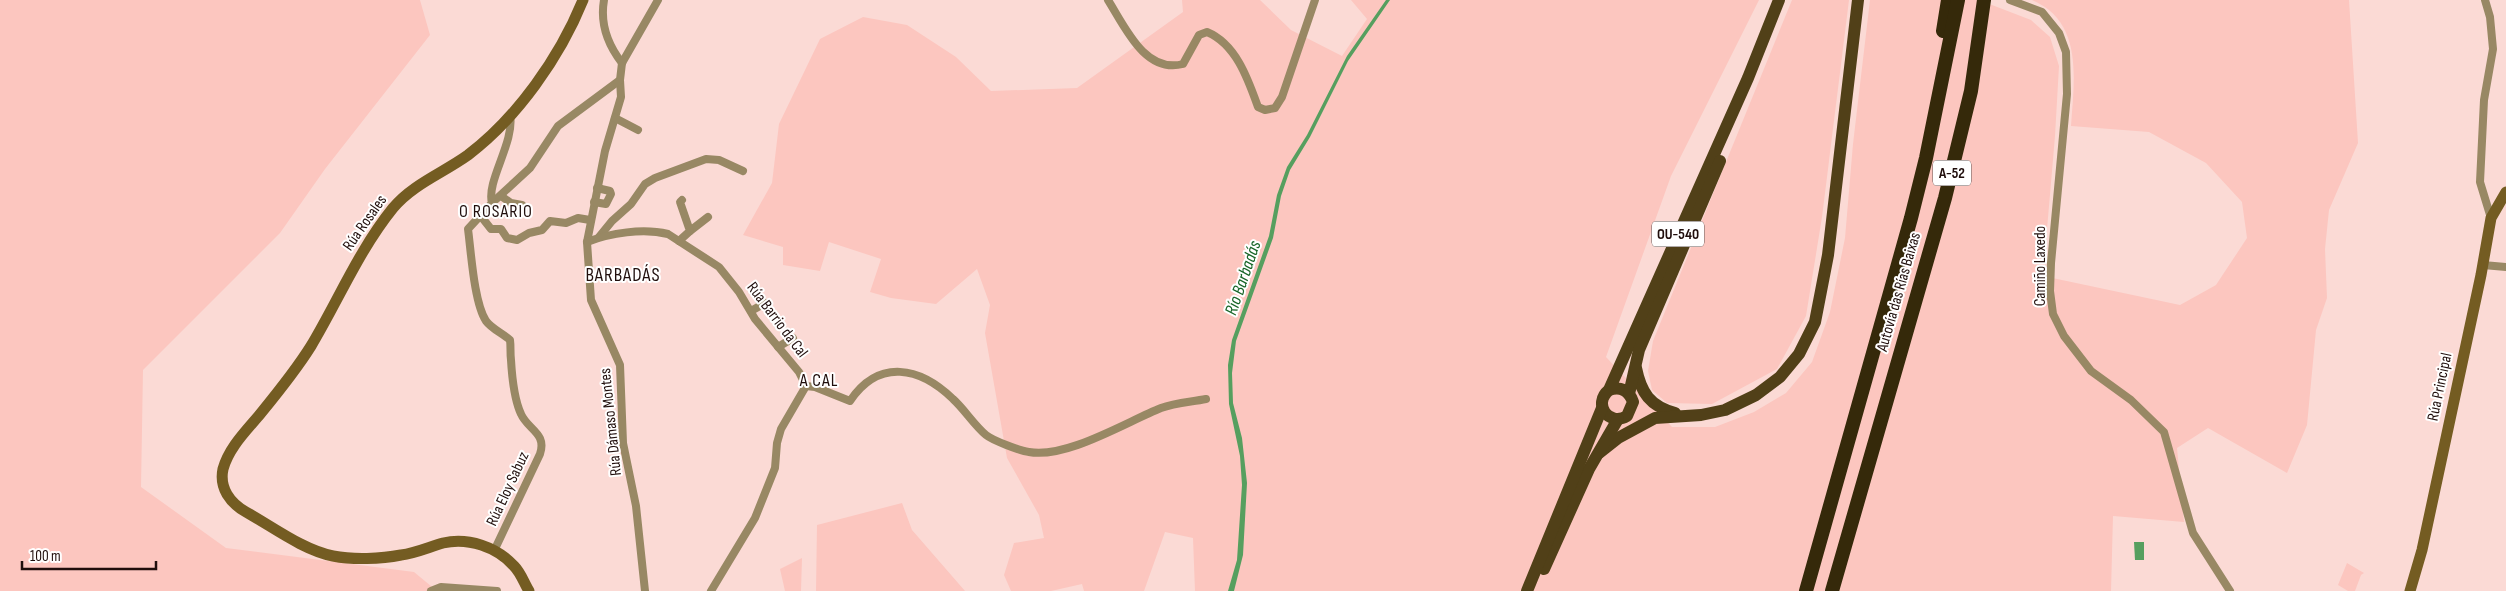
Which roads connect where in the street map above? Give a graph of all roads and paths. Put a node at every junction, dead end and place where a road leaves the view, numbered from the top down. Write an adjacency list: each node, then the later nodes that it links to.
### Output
1 (583, 0): 16 (street, Rúa Rosales)
2 (604, 0): 13 (street)
3 (658, 0): 13 (street)
4 (1108, 0): 5 (street)
5 (1315, 0)
6 (1779, 0): 14 (main road, OU-540)
7 (1858, 0): 48 (main road)
8 (1948, 0): 37 (highway)
9 (1958, 0): 37 (highway, Autovía das Rías Baixas / A-52)
10 (1985, 0): 60 (highway, Autovía das Rías Baixas / A-52)
11 (2010, 0): 61 (street, Camiño Laxedo)
12 (2485, 0): 29 (street)
13 (622, 63): 15 (street, Rúa Dámaso Montes)
14 (1748, 78): 42 (main road); 44 (main road, OU-540)
15 (620, 80): 17 (street, Rúa Dámaso Montes); 22 (street, Rúa Eloy Sabuz)
16 (509, 114): 25 (street); 51 (street, Rúa Rosales)
17 (616, 118): 18 (street); 20 (street, Rúa Dámaso Montes)
18 (638, 130)
19 (743, 171): 32 (street)
20 (597, 188): 24 (street, Rúa Dámaso Montes); 24 (street)
21 (2506, 192): 29 (street, Rúa Principal)
22 (501, 196): 25 (street, Rúa Eloy Sabuz); 26 (street)
23 (682, 200): 31 (street)
24 (594, 202): 30 (street, Rúa Dámaso Montes)
25 (492, 203): 27 (street, Rúa Eloy Sabuz)
26 (522, 205)
27 (480, 216): 30 (street); 51 (street, Rúa Eloy Sabuz)
28 (708, 217): 31 (street)
29 (2491, 218): 35 (street, Rúa Principal)
30 (590, 220): 34 (street, Rúa Dámaso Montes)
31 (690, 231): 33 (street)
32 (599, 237): 33 (street, Rúa Barrio da Cal); 34 (street, Rúa Barrio da Cal)
33 (679, 241): 39 (street, Rúa Barrio da Cal)
34 (586, 242): 55 (street, Rúa Dámaso Montes)
35 (2483, 265): 36 (street); 62 (street, Rúa Principal)
36 (2506, 267)
37 (1895, 272): 59 (highway, Autovía das Rías Baixas / A-52)
38 (766, 303): 39 (street)
39 (751, 310): 41 (street, Rúa Barrio da Cal)
40 (793, 338): 41 (street)
41 (778, 348): 43 (street, Rúa Barrio da Cal)
42 (1636, 365): 45 (main road); 48 (main road)
43 (806, 386): 46 (street); 56 (street)
44 (1609, 390): 45 (main road); 47 (main road)
45 (1630, 396): 48 (main road); 49 (main road)
46 (1206, 399)
47 (1602, 408): 49 (main road); 57 (main road)
48 (1657, 413): 49 (main road); 50 (main road)
49 (1620, 419): 50 (main road)
50 (1599, 453): 58 (main road)
51 (494, 551): 54 (street, Rúa Rosales)
52 (431, 591): 53 (street)
53 (497, 591)
54 (529, 591)
55 (645, 591)
56 (711, 591)
57 (1527, 591)
58 (1532, 591)
59 (1806, 591)
60 (1832, 591)
61 (2230, 591)
62 (2410, 591)

